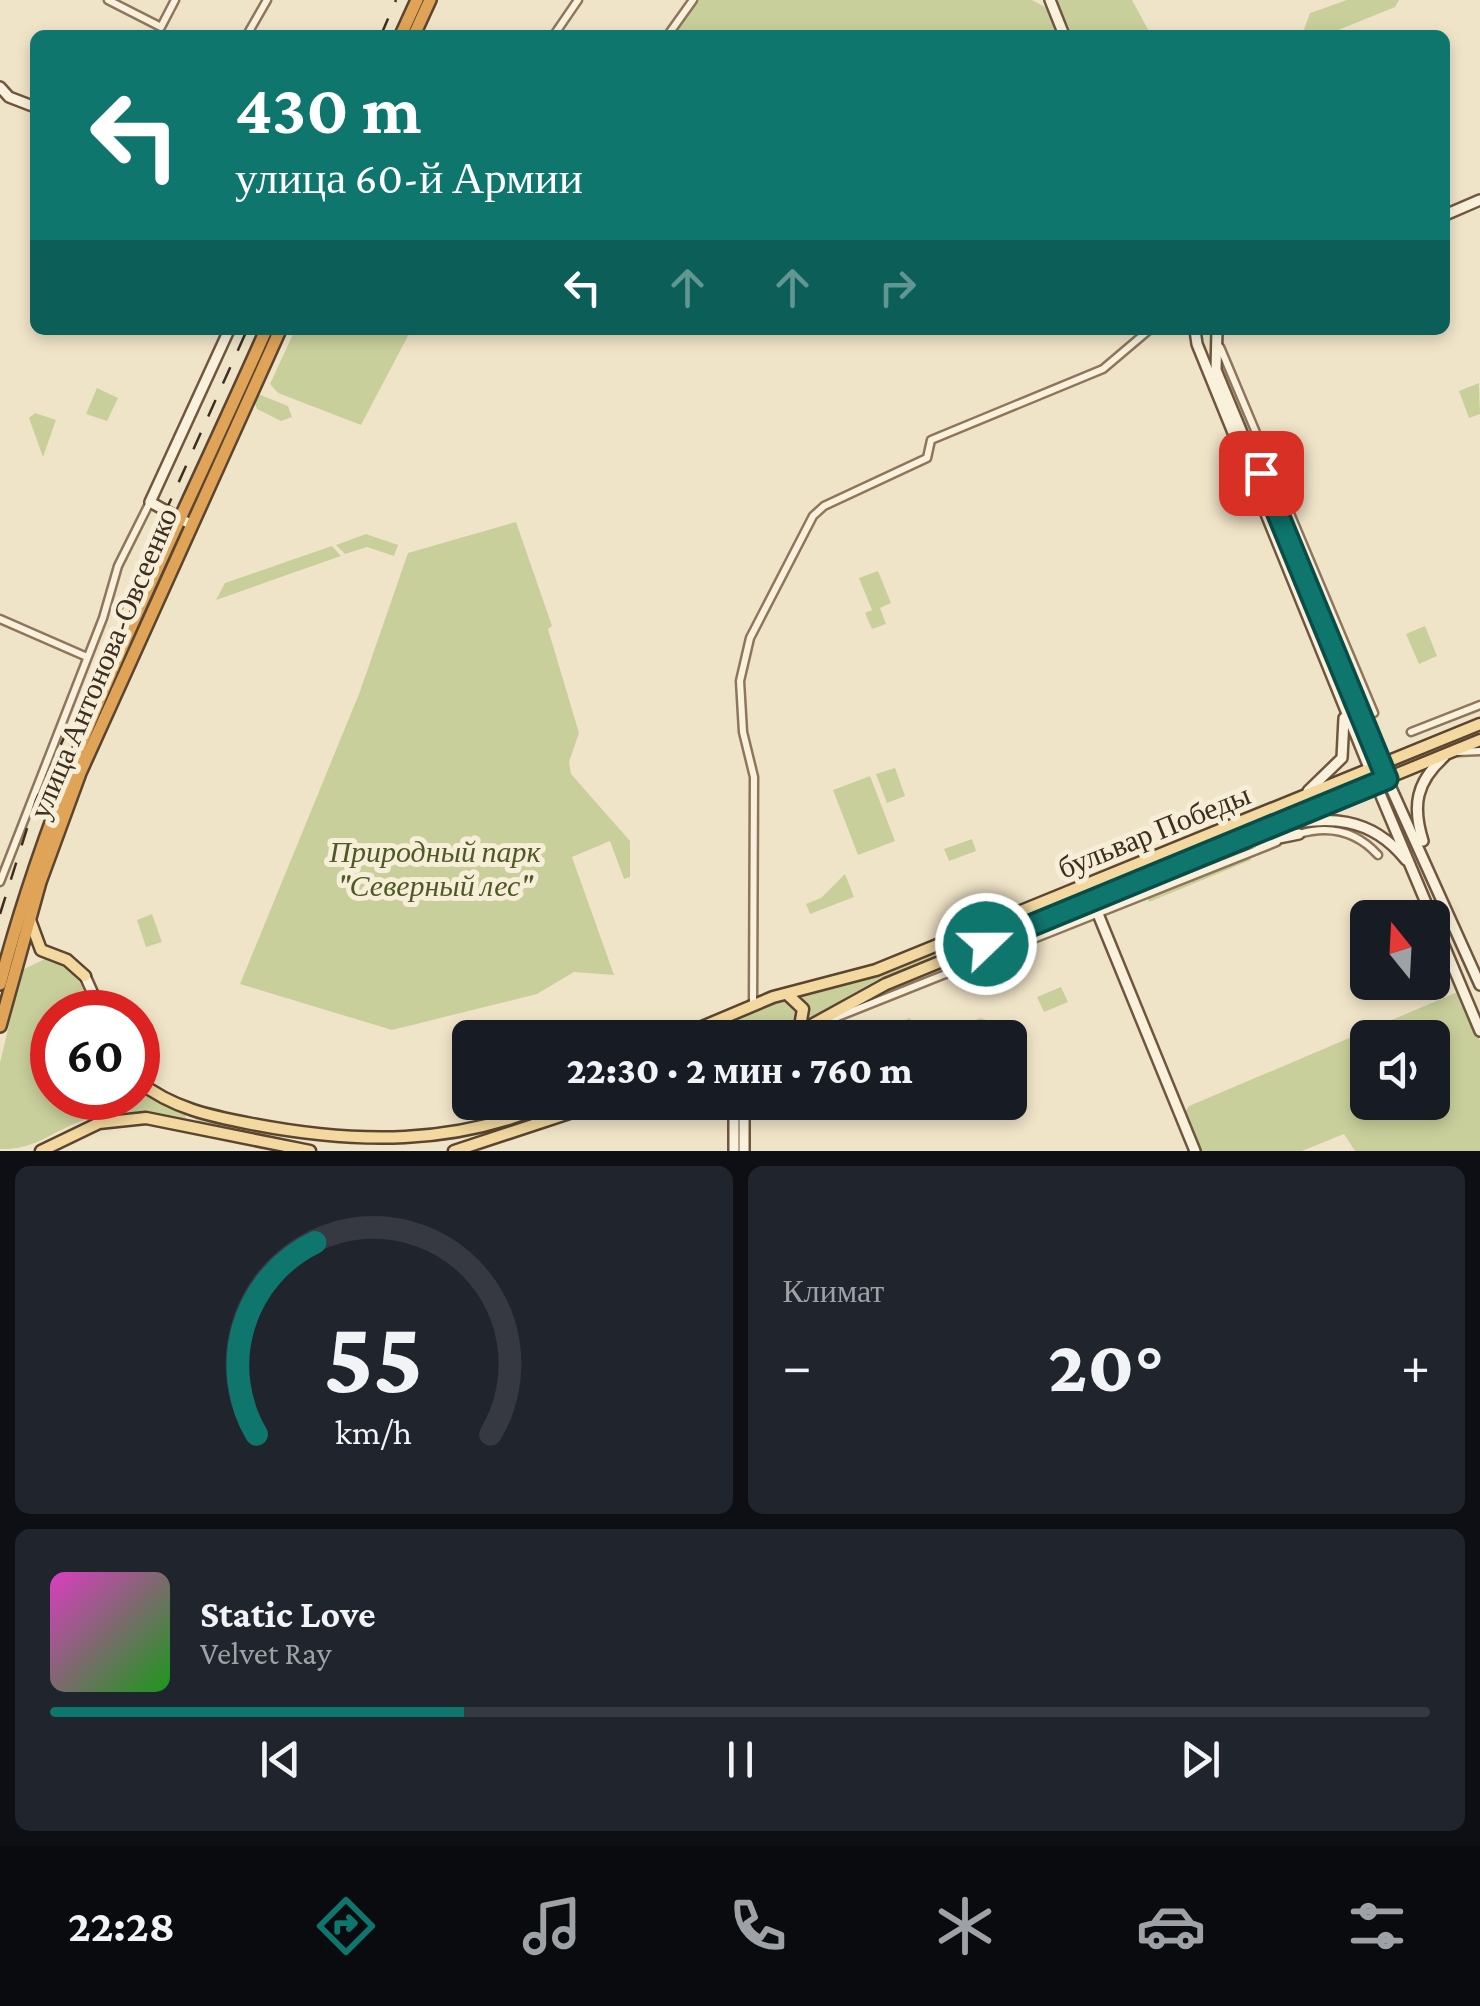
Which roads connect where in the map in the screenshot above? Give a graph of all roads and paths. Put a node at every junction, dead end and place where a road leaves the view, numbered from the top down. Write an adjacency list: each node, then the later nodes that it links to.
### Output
1 (108, 0): 2 (street)
2 (175, 0)
3 (267, 0): 8 (street)
4 (578, 0): 11 (street)
5 (693, 0): 12 (street)
6 (1050, 0): 13 (street)
7 (426, 1): 9 (highway); 10 (highway)
8 (250, 30)
9 (405, 30)
10 (416, 30)
11 (557, 30)
12 (672, 30)
13 (1062, 30)
14 (3, 92): 15 (street)
15 (30, 105)
16 (1480, 200): 17 (street)
17 (1450, 213)
18 (228, 335): 26 (street)
19 (264, 335): 27 (highway, улица Антонова-Овсеенко)
20 (278, 335): 27 (highway, улица Антонова-Овсеенко)
21 (1143, 335): 58 (street)
22 (1196, 335): 24 (street)
23 (1217, 335): 25 (street)
24 (1197, 344): 25 (street); 28 (street)
25 (1218, 348): 28 (street); 33 (street)
26 (150, 502): 27 (street); 30 (street)
27 (186, 522): 49 (highway, улица Антонова-Овсеенко); 51 (highway, улица Антонова-Овсеенко)
28 (1308, 603): 31 (street); 39 (street)
29 (0, 619): 30 (street)
30 (87, 658): 48 (street)
31 (1341, 700): 39 (street); 41 (street)
32 (1480, 705): 35 (street)
33 (1374, 713)
34 (1480, 724): 39 (main road, бульвар Победы)
35 (1411, 732)
36 (1480, 740): 38 (main road, бульвар Победы)
37 (1480, 750): 38 (street)
38 (1450, 753): 40 (main road, бульвар Победы); 46 (street)
39 (1375, 767): 40 (main road); 41 (main road, бульвар Победы)
40 (1381, 782): 42 (main road, бульвар Победы); 46 (street); 47 (street)
41 (1293, 802): 57 (main road, бульвар Победы)
42 (1264, 830): 44 (main road, бульвар Победы); 47 (street)
43 (1299, 834): 44 (street); 45 (street); 50 (street)
44 (1212, 852): 61 (main road, бульвар Победы)
45 (1378, 855)
46 (1430, 868): 55 (street)
47 (1416, 872): 64 (street)
48 (0, 882)
49 (30, 914): 51 (highway, улица Антонова-Овсеенко); 52 (main road)
50 (1098, 914): 62 (street); 76 (street)
51 (16, 944): 52 (main road); 54 (highway, улица Антонова-Овсеенко); 63 (highway, улица Антонова-Овсеенко)
52 (39, 950): 53 (main road)
53 (85, 976): 56 (street)
54 (0, 984)
55 (1480, 985)
56 (91, 990)
57 (786, 994): 58 (main road, бульвар Победы); 60 (main road, бульвар Победы)
58 (752, 1005): 59 (main road, бульвар Победы)
59 (717, 1020)
60 (799, 1020)
61 (823, 1020)
62 (834, 1020)
63 (0, 1026)
64 (1480, 1030)
65 (160, 1097): 66 (main road)
66 (190, 1118): 67 (main road); 71 (main road); 72 (main road)
67 (507, 1120)
68 (548, 1120): 73 (main road)
69 (734, 1120): 74 (street)
70 (744, 1120): 75 (street)
71 (42, 1151)
72 (310, 1151)
73 (454, 1151)
74 (734, 1151)
75 (744, 1151)
76 (1195, 1151)

